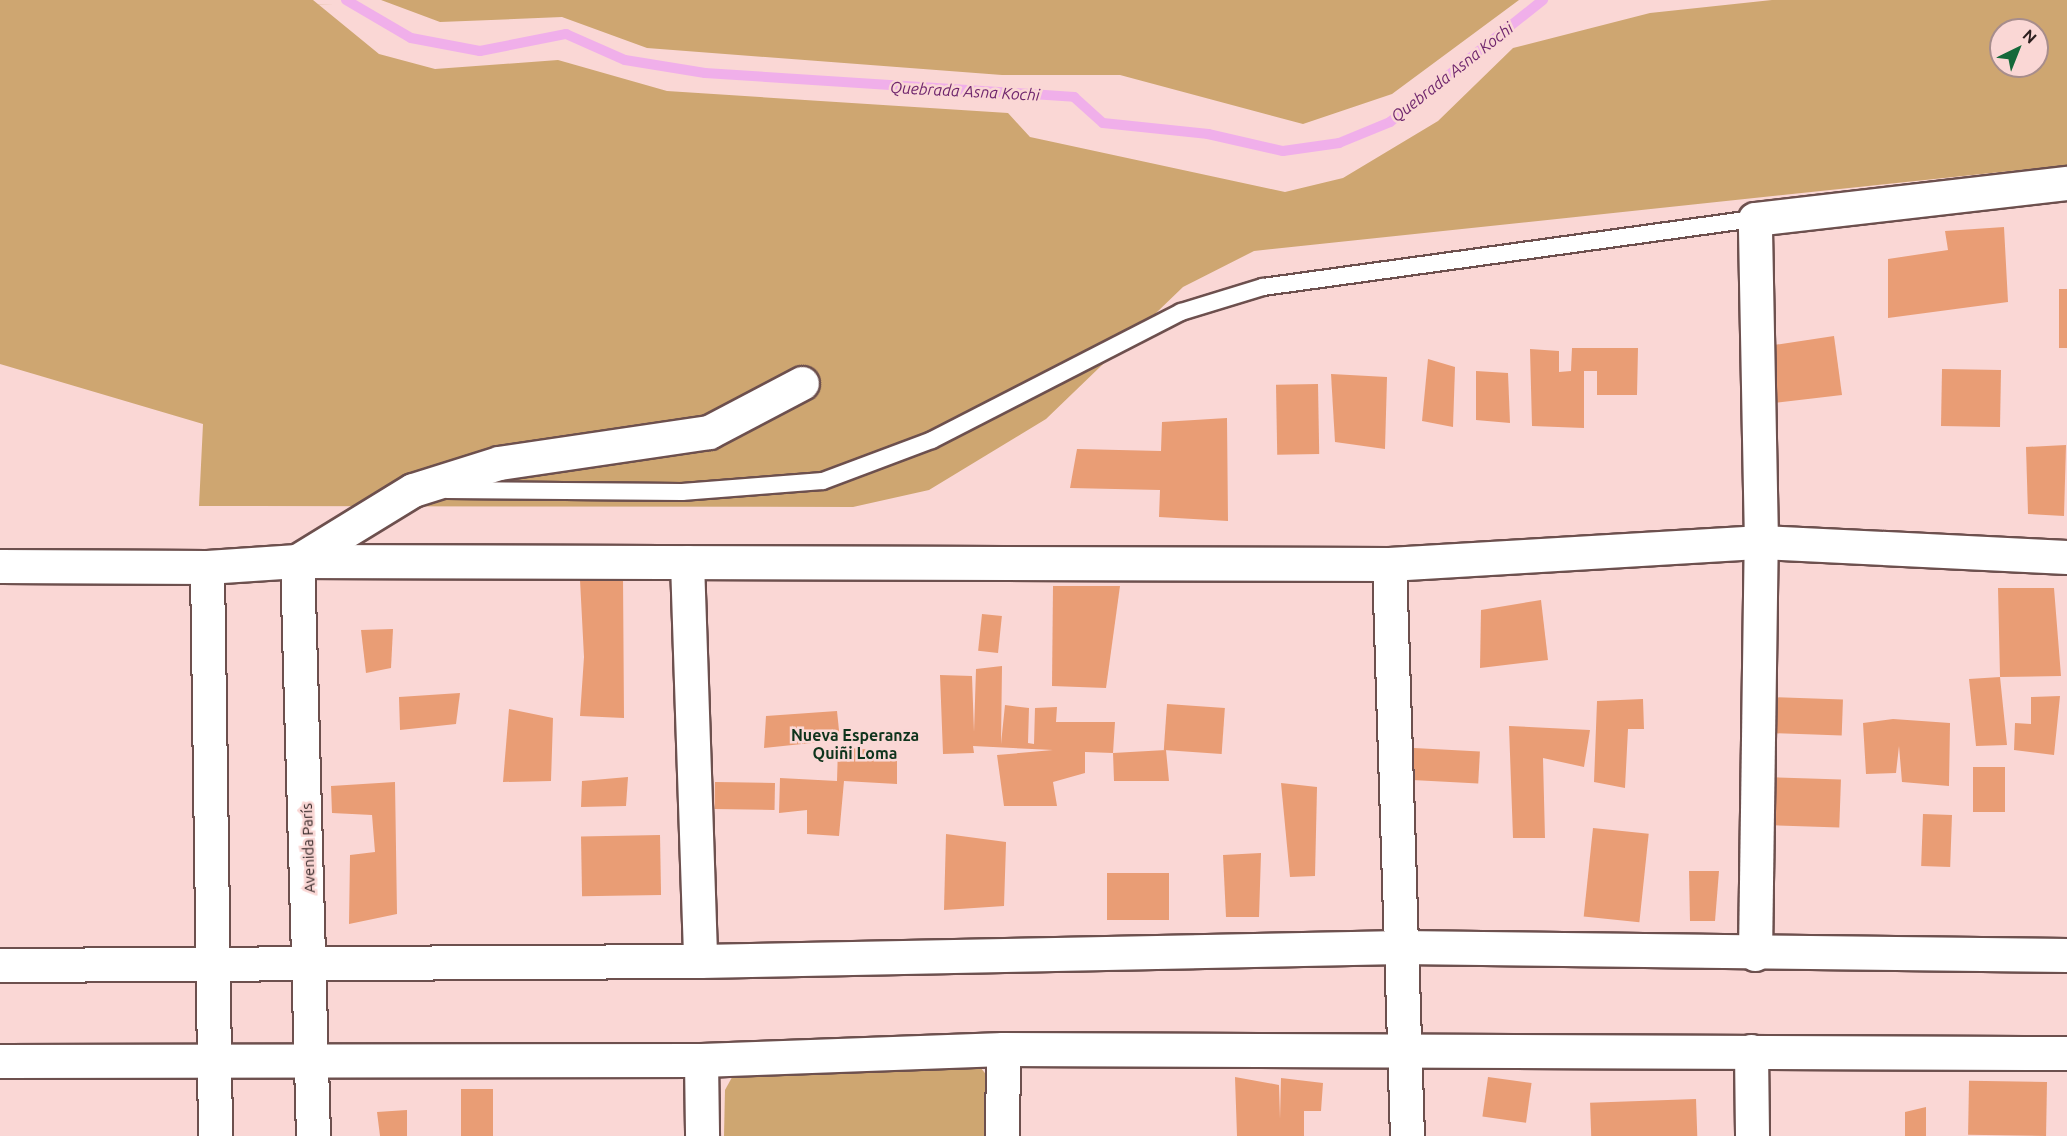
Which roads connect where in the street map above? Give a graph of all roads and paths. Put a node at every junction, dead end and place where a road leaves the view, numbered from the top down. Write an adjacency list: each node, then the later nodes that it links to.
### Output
1 (2067, 183): 2 (street)
2 (1755, 219): 4 (lane); 5 (street)
3 (802, 383): 4 (street)
4 (413, 490): 7 (street)
5 (1761, 542): 6 (street); 9 (street); 13 (street)
6 (2067, 557)
7 (297, 561): 8 (street); 11 (street); 17 (street, Avenida París)
8 (687, 562): 9 (street); 15 (street)
9 (1389, 564): 12 (street)
10 (0, 566): 11 (street)
11 (207, 567): 16 (street)
12 (1401, 947): 13 (street); 15 (street); 21 (street)
13 (1755, 954): 14 (street)
14 (2067, 955)
15 (700, 961): 17 (street)
16 (215, 964): 17 (street); 18 (street); 26 (street)
17 (312, 964): 23 (street, Avenida París)
18 (0, 965)
19 (1003, 1049): 21 (street); 24 (street); 30 (street)
20 (1751, 1051): 21 (street); 22 (street); 32 (street)
21 (1408, 1052): 31 (street)
22 (2067, 1053)
23 (312, 1059): 24 (street); 26 (street); 28 (street, Avenida París)
24 (701, 1059): 29 (street)
25 (0, 1061): 26 (street)
26 (214, 1062): 27 (street)
27 (215, 1136)
28 (313, 1136)
29 (702, 1136)
30 (1002, 1136)
31 (1407, 1136)
32 (1752, 1136)

